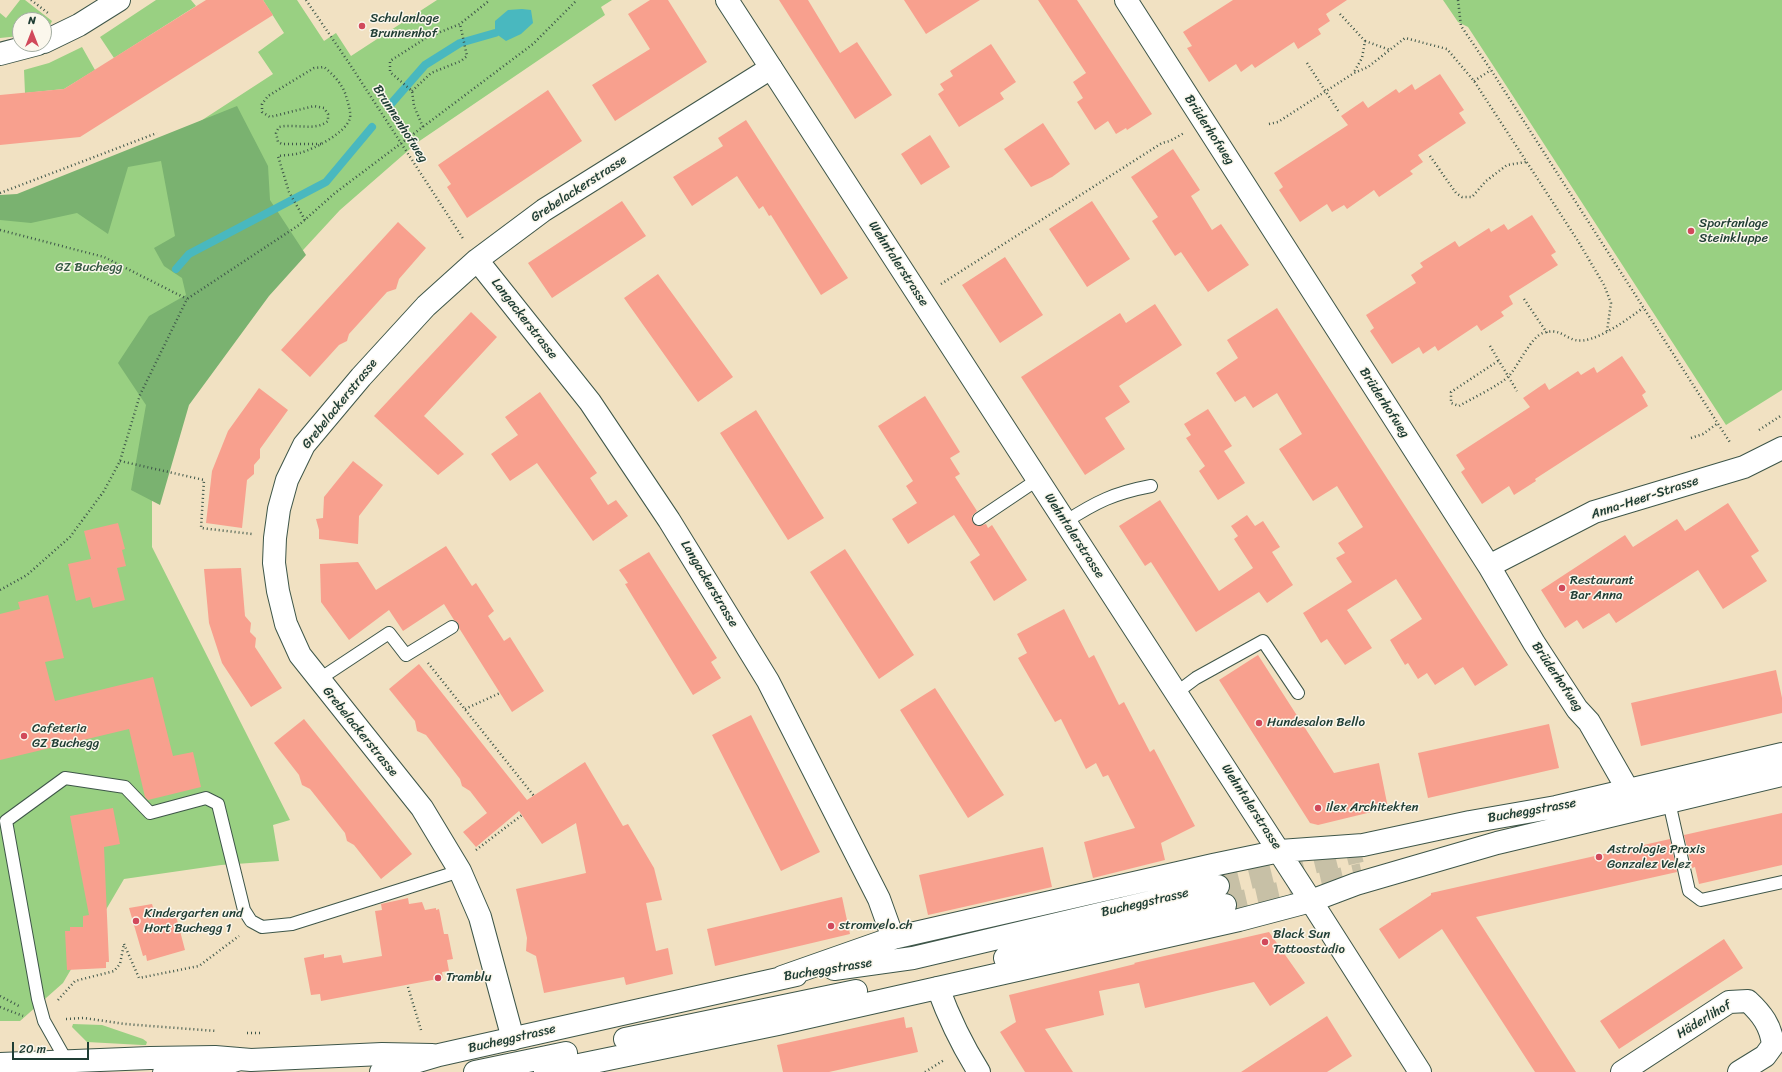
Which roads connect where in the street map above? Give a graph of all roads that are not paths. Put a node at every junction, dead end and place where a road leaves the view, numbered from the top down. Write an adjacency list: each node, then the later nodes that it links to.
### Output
1 (119, 0): 4 (main road)
2 (726, 0): 7 (main road, Wehntalerstrasse)
3 (1126, 0): 14 (main road, Brüderhofweg)
4 (52, 37)
5 (12, 51): 6 (main road)
6 (0, 54)
7 (771, 68): 8 (main road, Grebelackerstrasse); 10 (main road, Wehntalerstrasse)
8 (477, 260): 16 (main road, Grebelackerstrasse); 27 (main road, Langackerstrasse)
9 (1782, 448): 14 (main road, Anna-Heer-Strasse)
10 (1037, 480): 12 (lane); 13 (main road, Wehntalerstrasse)
11 (1151, 486): 13 (lane)
12 (979, 519)
13 (1065, 522): 17 (main road, Wehntalerstrasse)
14 (1489, 566): 21 (main road, Brüderhofweg)
15 (452, 627): 16 (lane)
16 (318, 680): 24 (main road, Grebelackerstrasse)
17 (1176, 693): 18 (lane); 23 (main road, Wehntalerstrasse)
18 (1298, 693)
19 (1782, 754): 21 (main road, Bucheggstrasse)
20 (1782, 775): 22 (main road, Bucheggstrasse)
21 (1630, 800): 22 (main road, Bucheggstrasse); 23 (main road, Bucheggstrasse); 26 (main road, Bucheggstrasse)
22 (1669, 802): 25 (lane)
23 (1280, 851): 26 (main road, Wehntalerstrasse); 27 (main road, Bucheggstrasse)
24 (458, 868): 30 (main road, Grebelackerstrasse); 32 (lane)
25 (1782, 882)
26 (1311, 901): 29 (main road, Bucheggstrasse); 40 (main road, Wehntalerstrasse)
27 (893, 938): 28 (main road, Bucheggstrasse)
28 (782, 977): 30 (main road, Bucheggstrasse); 35 (main road, Bucheggstrasse)
29 (938, 988): 35 (main road, Bucheggstrasse); 39 (main road)
30 (513, 1039): 31 (main road, Bucheggstrasse)
31 (439, 1055): 33 (main road, Bucheggstrasse); 37 (main road, Bucheggstrasse)
32 (66, 1060): 33 (main road, Bucheggstrasse); 34 (main road, Bucheggstrasse)
33 (251, 1060): 36 (lane)
34 (0, 1064)
35 (541, 1066): 38 (main road, Bucheggstrasse)
36 (159, 1072)
37 (381, 1072)
38 (475, 1072)
39 (980, 1072)
40 (1420, 1072)
41 (1622, 1072): 42 (main road, Häderlihof)
42 (1739, 1072)

